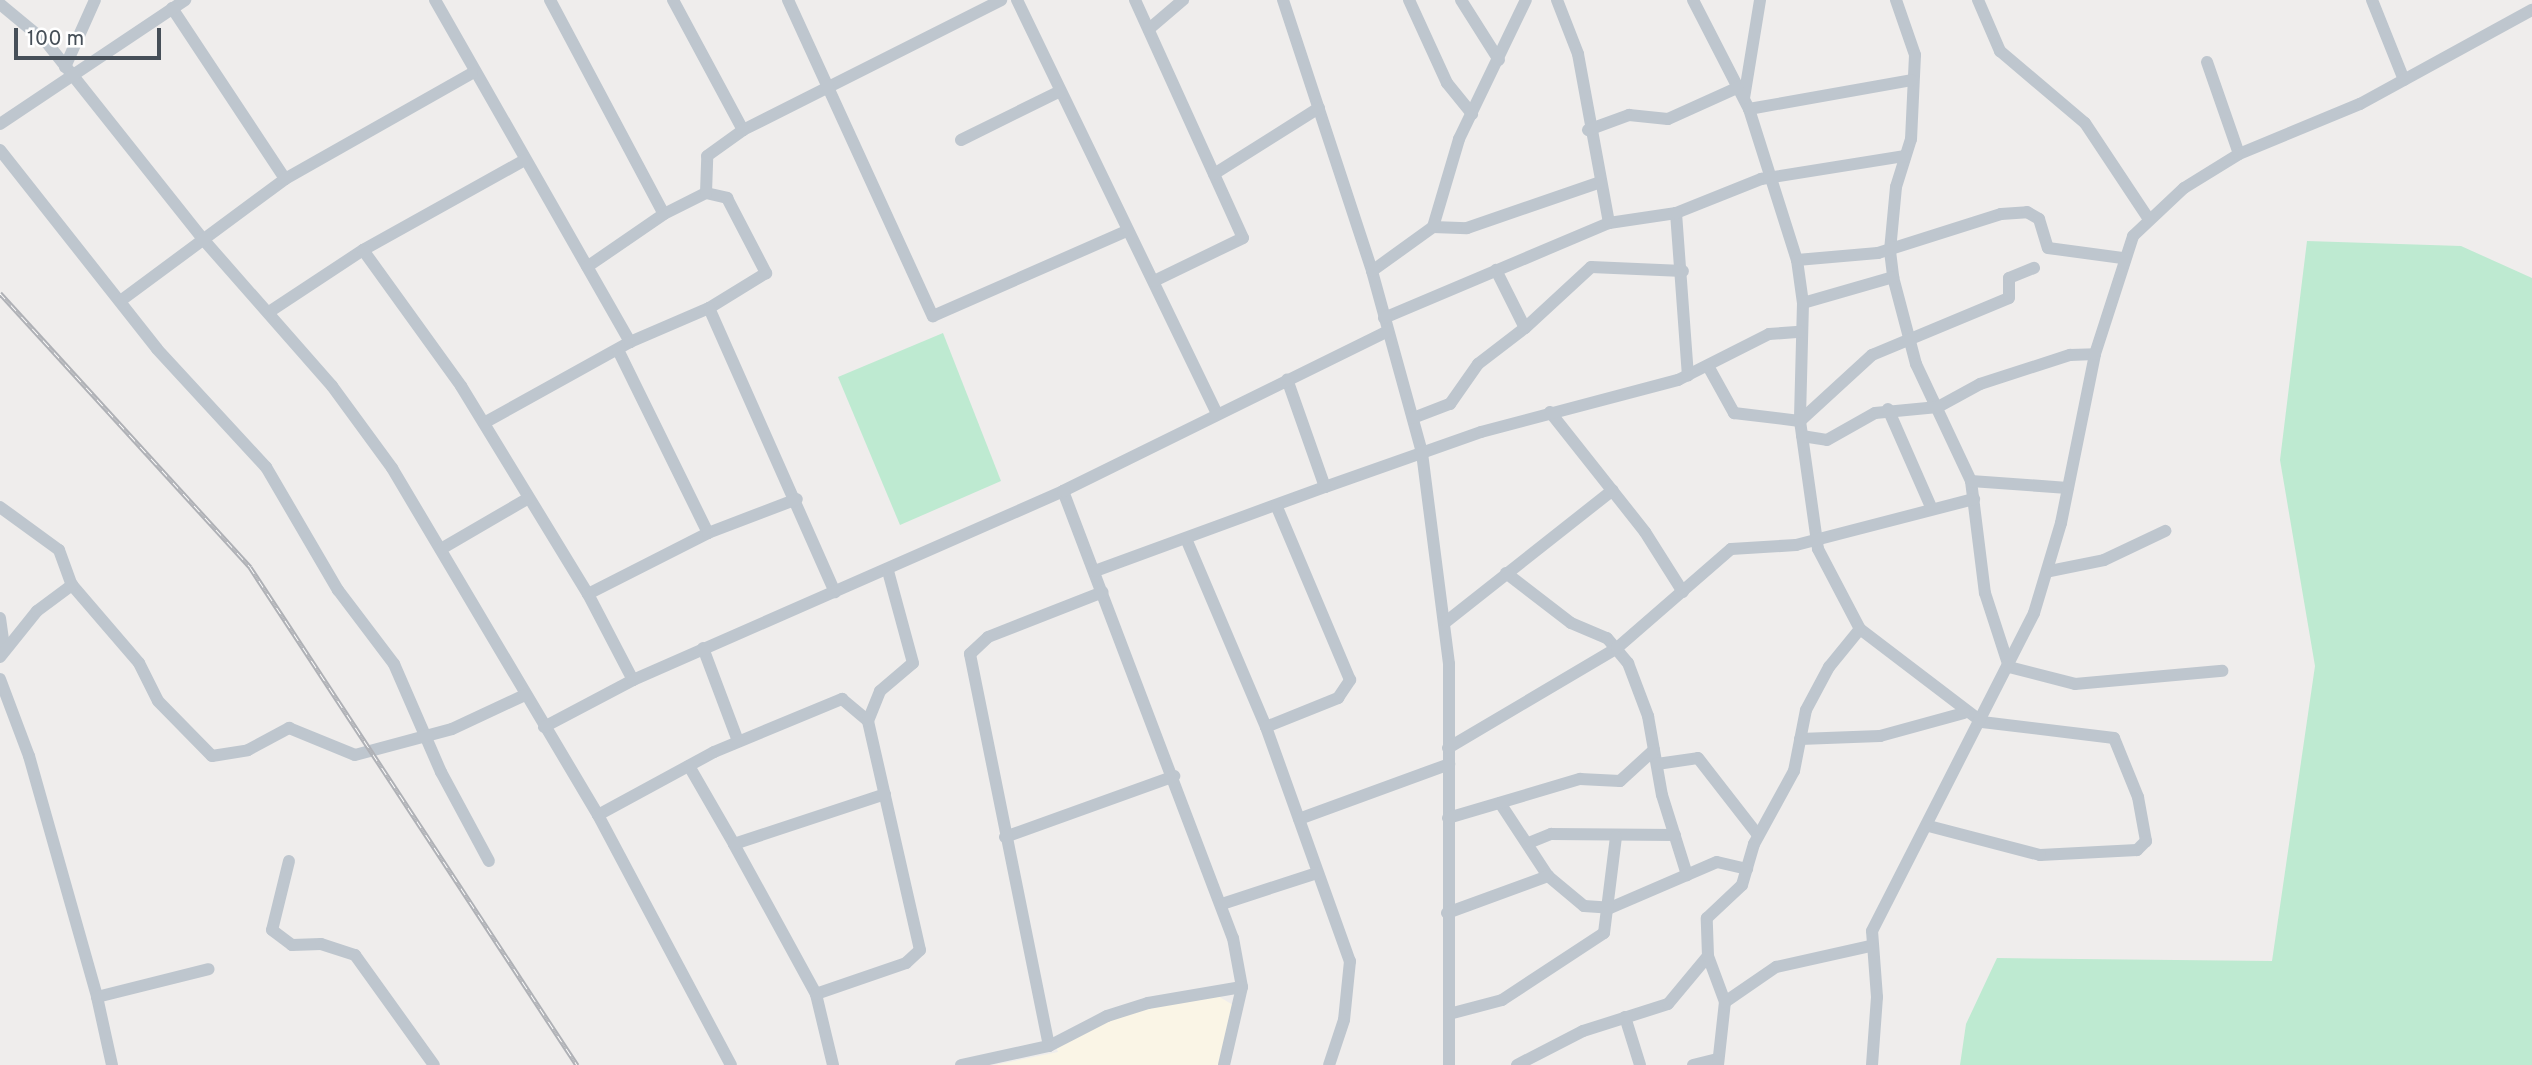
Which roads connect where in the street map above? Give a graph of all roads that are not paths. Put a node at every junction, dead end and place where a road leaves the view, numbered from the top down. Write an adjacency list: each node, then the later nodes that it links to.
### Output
1 (95, 0): 28 (street)
2 (185, 0): 22 (street)
3 (435, 0): 29 (street)
4 (550, 0): 51 (street)
5 (673, 0): 38 (street)
6 (788, 0): 32 (street)
7 (1001, 0): 32 (street)
8 (1017, 0): 33 (street)
9 (1135, 0): 25 (street)
10 (1184, 0): 25 (street)
11 (1283, 0): 35 (street)
12 (1409, 0): 36 (street)
13 (1461, 0): 26 (street)
14 (1526, 0): 26 (street)
15 (1557, 0): 39 (street)
16 (1693, 0): 34 (street)
17 (1760, 0): 34 (street)
18 (1896, 0): 30 (street)
19 (1978, 0): 52 (street)
20 (2372, 0): 31 (street)
21 (0, 4): 28 (street)
22 (172, 8): 28 (street); 47 (street)
23 (2532, 10): 24 (street)
24 (2526, 20): 31 (street)
25 (1149, 29): 45 (street)
26 (1499, 60): 36 (street)
27 (2207, 62): 42 (street)
28 (68, 69): 37 (street); 56 (street)
29 (472, 74): 44 (street); 47 (street)
30 (1911, 80): 34 (street); 43 (street)
31 (2404, 80): 42 (street)
32 (833, 87): 38 (street); 55 (street)
33 (1060, 92): 40 (street); 55 (street)
34 (1743, 99): 39 (street); 46 (street)
35 (1320, 108): 45 (street); 64 (street)
36 (1472, 114): 54 (street)
37 (0, 124)
38 (743, 130): 49 (street)
39 (1588, 130): 48 (street)
40 (961, 140)
41 (0, 150): 68 (street)
42 (2239, 154): 52 (street)
43 (1905, 156): 46 (street); 58 (street)
44 (525, 160): 57 (street); 61 (street)
45 (1214, 174): 67 (street)
46 (1771, 177): 50 (street); 60 (street)
47 (285, 178): 56 (street)
48 (1598, 183): 53 (street); 54 (street)
49 (706, 193): 51 (street); 70 (street)
50 (1676, 213): 53 (street); 65 (street)
51 (664, 214): 61 (street)
52 (2148, 218): 59 (street)
53 (1609, 223): 63 (street)
54 (1433, 227): 64 (street)
55 (1127, 231): 67 (street)
56 (202, 238): 68 (street); 71 (street)
57 (363, 250): 71 (street); 88 (street)
58 (1889, 251): 59 (street); 60 (street); 66 (street)
59 (2122, 258): 78 (street)
60 (1797, 260): 69 (street)
61 (587, 267): 77 (street)
62 (2034, 268): 76 (street)
63 (1496, 270): 72 (street); 73 (street)
64 (1372, 271): 72 (street)
65 (1683, 271): 73 (street); 80 (street)
66 (1893, 277): 69 (street); 76 (street)
67 (1154, 281): 85 (street)
68 (123, 299): 133 (street)
69 (1803, 303): 75 (street)
70 (709, 308): 77 (street); 97 (street)
71 (269, 312): 106 (street)
72 (1384, 318): 74 (street)
73 (1525, 328): 86 (street)
74 (1388, 331): 81 (street); 86 (street)
75 (1800, 332): 79 (street); 87 (street)
76 (1907, 339): 82 (street); 87 (street)
77 (624, 346): 88 (street); 103 (street)
78 (2095, 354): 82 (street); 93 (street)
79 (1708, 366): 80 (street); 87 (street)
80 (1688, 376): 84 (street)
81 (1287, 379): 85 (street); 92 (street)
82 (1938, 407): 83 (street); 91 (street)
83 (1888, 409): 89 (street); 101 (street)
84 (1550, 412): 90 (street); 94 (street)
85 (1217, 413): 95 (street)
86 (1413, 418): 90 (street)
87 (1800, 421): 89 (street)
88 (484, 423): 96 (street)
89 (1802, 436): 104 (street)
90 (1422, 453): 92 (street); 117 (street)
91 (1970, 481): 93 (street); 98 (street)
92 (1325, 487): 100 (street)
93 (2068, 488): 109 (street)
94 (1614, 490): 110 (street); 114 (street)
95 (1063, 491): 107 (street); 108 (street)
96 (527, 499): 106 (street); 115 (street)
97 (797, 499): 103 (street); 112 (street)
98 (1974, 499): 101 (street); 122 (street)
99 (0, 507): 111 (street)
100 (1277, 507): 105 (street); 132 (street)
101 (1932, 509): 104 (street)
102 (2165, 531): 109 (street)
103 (708, 533): 115 (street)
104 (1817, 539): 114 (street); 118 (street)
105 (1187, 541): 108 (street); 132 (street)
106 (441, 549): 127 (street)
107 (887, 571): 112 (street); 129 (street)
108 (1095, 571): 113 (street)
109 (2050, 571): 122 (street)
110 (1506, 573): 117 (street); 120 (street)
111 (72, 585): 121 (street); 133 (street)
112 (835, 592): 119 (street)
113 (1103, 592): 140 (street); 149 (street)
114 (1683, 592): 120 (street)
115 (588, 594): 125 (street)
116 (0, 618): 121 (street)
117 (1447, 621): 136 (street)
118 (1860, 629): 128 (street); 134 (street)
119 (704, 648): 125 (street); 135 (street)
120 (1616, 648): 136 (street); 137 (street)
121 (2, 651)
122 (2009, 667): 123 (street); 130 (street)
123 (2222, 671)
124 (0, 679): 126 (street)
125 (633, 680): 131 (street)
126 (2, 694): 167 (street)
127 (525, 695): 131 (street); 133 (street)
128 (1964, 713): 130 (street); 134 (street)
129 (868, 721): 135 (street); 141 (street)
130 (1982, 722): 146 (street); 146 (street)
131 (544, 727): 143 (street)
132 (1266, 727): 145 (street)
133 (427, 736): 154 (street)
134 (1800, 739): 148 (street)
135 (738, 741): 139 (street)
136 (1448, 748): 138 (street)
137 (1655, 757): 142 (street); 147 (street); 148 (street)
138 (1449, 764): 144 (street); 145 (street)
139 (689, 766): 143 (street); 152 (street)
140 (1174, 776): 149 (street); 159 (street)
141 (885, 794): 152 (street); 166 (street)
142 (1500, 803): 144 (street); 151 (street)
143 (598, 815): 175 (street)
144 (1448, 818): 161 (street)
145 (1299, 819): 156 (street)
146 (1929, 826): 162 (street)
147 (1675, 835): 150 (street); 157 (street)
148 (1758, 835): 155 (street)
149 (1005, 837): 171 (street)
150 (1616, 837): 151 (street); 160 (street)
151 (1531, 842): 158 (street)
152 (734, 844): 166 (street)
153 (289, 861): 174 (street)
154 (489, 861)
155 (1747, 869): 157 (street); 163 (street)
156 (1317, 873): 159 (street); 179 (street)
157 (1687, 875): 160 (street)
158 (1548, 876): 160 (street); 161 (street)
159 (1222, 904): 165 (street)
160 (1610, 908): 169 (street)
161 (1447, 913): 169 (street)
162 (1870, 946): 168 (street); 184 (street)
163 (1708, 956): 168 (street); 170 (street)
164 (209, 969): 167 (street)
165 (1242, 987): 171 (street); 178 (street)
166 (816, 994): 176 (street)
167 (97, 997): 173 (street)
168 (1725, 1002): 172 (street)
169 (1449, 1014): 180 (street)
170 (1625, 1017): 181 (street); 182 (street)
171 (1049, 1046): 177 (street)
172 (1717, 1062): 183 (street)
173 (112, 1065)
174 (434, 1065)
175 (731, 1065)
176 (833, 1065)
177 (961, 1065)
178 (1224, 1065)
179 (1329, 1065)
180 (1449, 1065)
181 (1517, 1065)
182 (1640, 1065)
183 (1693, 1065)
184 (1872, 1065)

